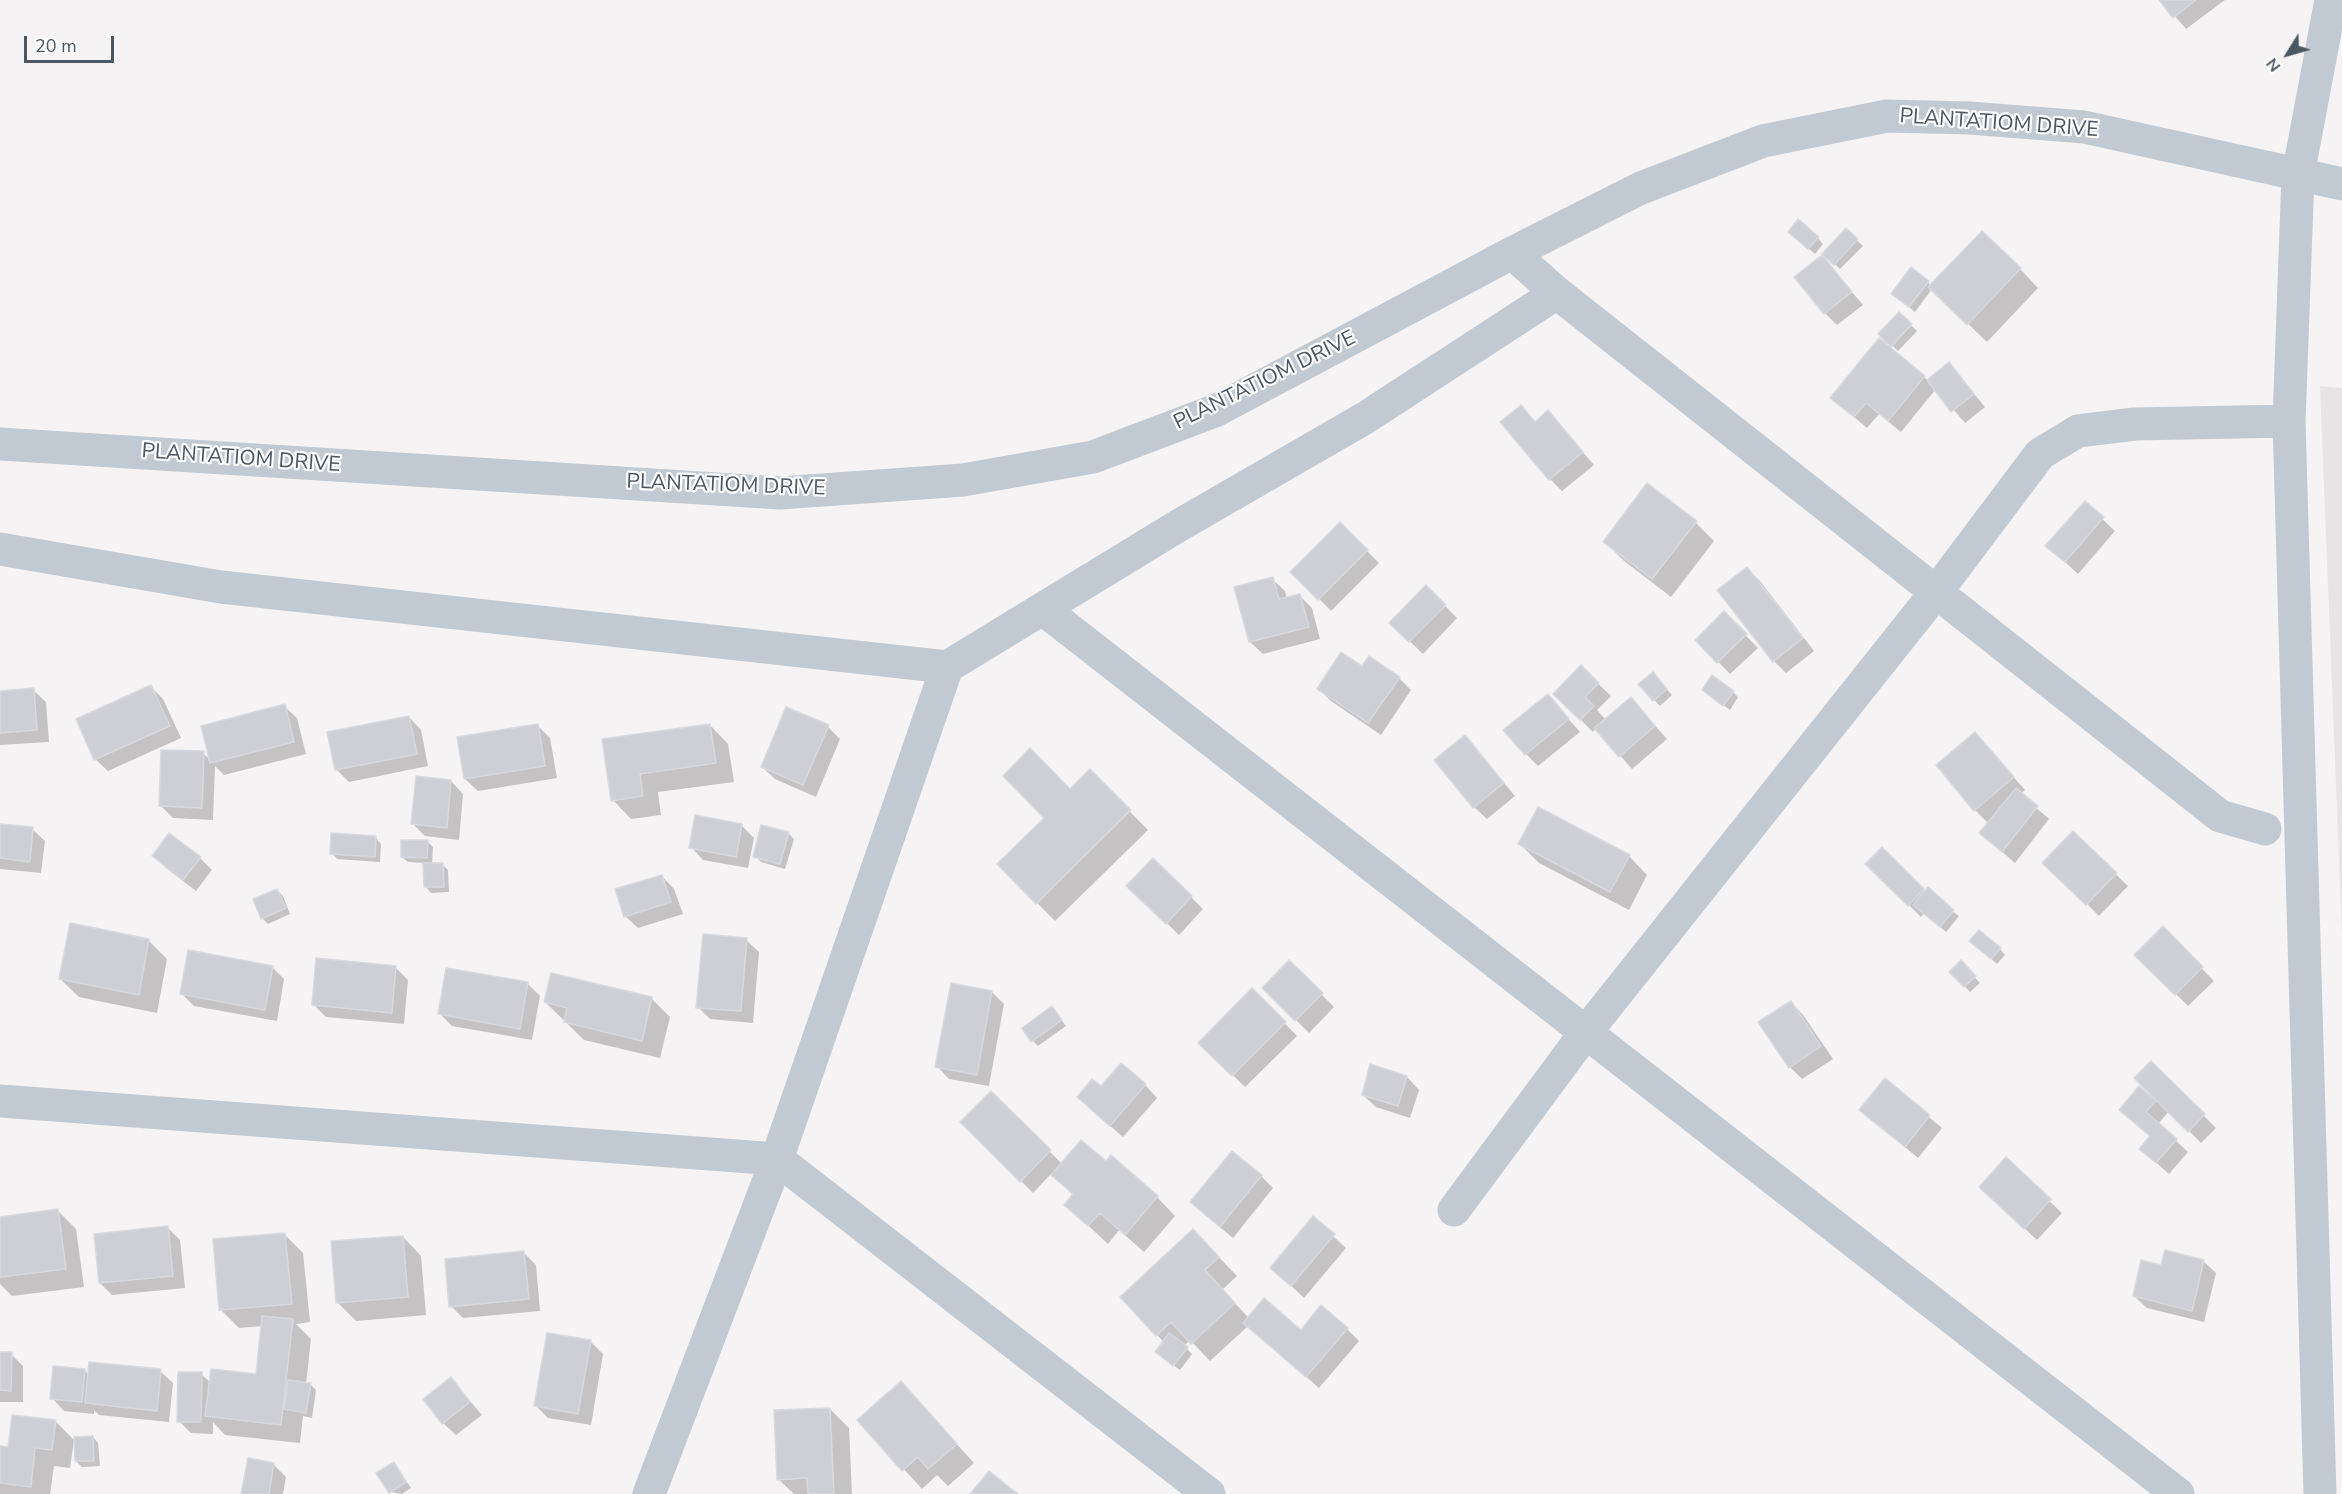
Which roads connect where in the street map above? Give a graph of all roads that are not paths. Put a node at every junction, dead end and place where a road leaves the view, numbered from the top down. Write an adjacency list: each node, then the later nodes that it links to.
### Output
1 (2331, 0): 2 (street)
2 (2298, 175): 3 (street, PLANTATIOM DRIVE); 4 (street, PLANTATIOM DRIVE); 6 (street)
3 (2342, 184)
4 (1512, 253): 5 (street); 7 (street, PLANTATIOM DRIVE)
5 (1557, 293): 9 (street); 10 (street)
6 (2289, 421): 9 (street); 20 (street)
7 (0, 444)
8 (0, 549): 11 (street)
9 (1936, 591): 12 (street); 13 (street)
10 (1044, 610): 11 (street); 13 (street)
11 (947, 667): 15 (street)
12 (2265, 828)
13 (1586, 1032): 16 (street); 19 (street)
14 (0, 1101): 15 (street)
15 (777, 1159): 17 (street); 18 (street)
16 (1454, 1210)
17 (650, 1494)
18 (1209, 1494)
19 (2178, 1494)
20 (2320, 1494)

